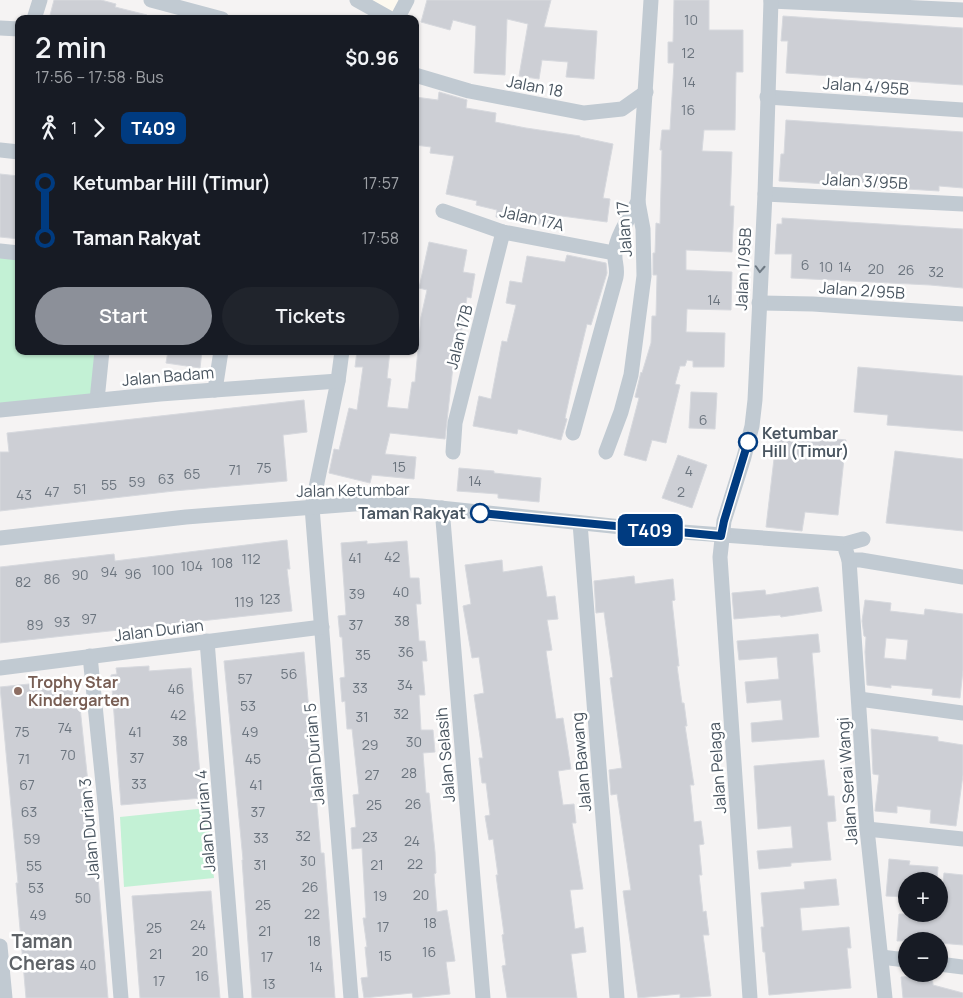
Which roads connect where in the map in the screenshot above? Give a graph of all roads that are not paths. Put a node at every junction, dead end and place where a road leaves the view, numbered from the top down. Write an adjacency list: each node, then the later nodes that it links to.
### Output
1 (40, 0): 8 (street)
2 (151, 0): 9 (street)
3 (357, 0): 10 (street)
4 (407, 0): 11 (street)
5 (651, 0): 15 (street, Jalan 17)
6 (771, 0): 7 (street); 16 (street, Jalan 1/95B)
7 (963, 10)
8 (35, 15)
9 (207, 15)
10 (384, 15)
11 (400, 15)
12 (0, 28): 13 (street)
13 (15, 30)
14 (419, 75): 15 (street, Jalan 18)
15 (646, 92): 21 (street, Jalan 17)
16 (767, 97): 17 (street, Jalan 4/95B); 20 (street, Jalan 1/95B)
17 (963, 110)
18 (0, 150): 19 (street)
19 (15, 152)
20 (765, 194): 22 (street, Jalan 3/95B); 28 (street, Jalan 1/95B, one-way to 28)
21 (638, 202): 27 (street); 39 (street, Jalan 17)
22 (963, 204)
23 (443, 211): 24 (street, Jalan 17A)
24 (503, 232): 27 (street, Jalan 17A); 38 (street, Jalan 17B)
25 (0, 250): 26 (street)
26 (15, 252)
27 (614, 253): 37 (street)
28 (759, 303): 29 (street, Jalan 2/95B); 43 (street, Jalan 1/95B)
29 (963, 314)
30 (102, 355): 35 (street)
31 (220, 355): 34 (street)
32 (341, 355): 33 (street, Jalan Durian 5)
33 (338, 381): 34 (street, Jalan Badam); 40 (street, Jalan Durian 5)
34 (215, 390): 35 (street, Jalan Badam)
35 (97, 400): 36 (street, Jalan Badam)
36 (0, 410)
37 (573, 433)
38 (453, 452)
39 (606, 452)
40 (312, 507): 41 (street, Jalan Ketumbar); 44 (street, Jalan Ketumbar); 49 (street, Jalan Durian 5)
41 (442, 508): 42 (street, Jalan Ketumbar); 66 (street, Jalan Selasih)
42 (580, 523): 43 (street, Jalan Ketumbar); 67 (street, Jalan Bawang)
43 (721, 536): 46 (street, Jalan Ketumbar); 68 (street, Jalan Pelaga)
44 (0, 538)
45 (863, 540): 46 (street, Jalan Ketumbar)
46 (845, 544): 47 (street)
47 (849, 560): 48 (street); 53 (street, Jalan Serai Wangi)
48 (963, 576)
49 (322, 626): 50 (street, Jalan Durian); 65 (street, Jalan Durian 5)
50 (208, 641): 51 (street, Jalan Durian); 64 (street, Jalan Durian 4)
51 (90, 656): 52 (street, Jalan Durian); 63 (street, Jalan Durian 3)
52 (0, 668)
53 (859, 698): 54 (street); 55 (street, Jalan Serai Wangi)
54 (963, 713)
55 (866, 830): 56 (street); 58 (street, Jalan Serai Wangi)
56 (963, 839)
57 (0, 946): 62 (street)
58 (881, 957): 59 (street); 69 (street, Jalan Serai Wangi)
59 (898, 959)
60 (948, 965): 61 (street)
61 (963, 967)
62 (5, 998)
63 (121, 998)
64 (236, 998)
65 (351, 998)
66 (483, 998)
67 (617, 998)
68 (750, 998)
69 (885, 998)

